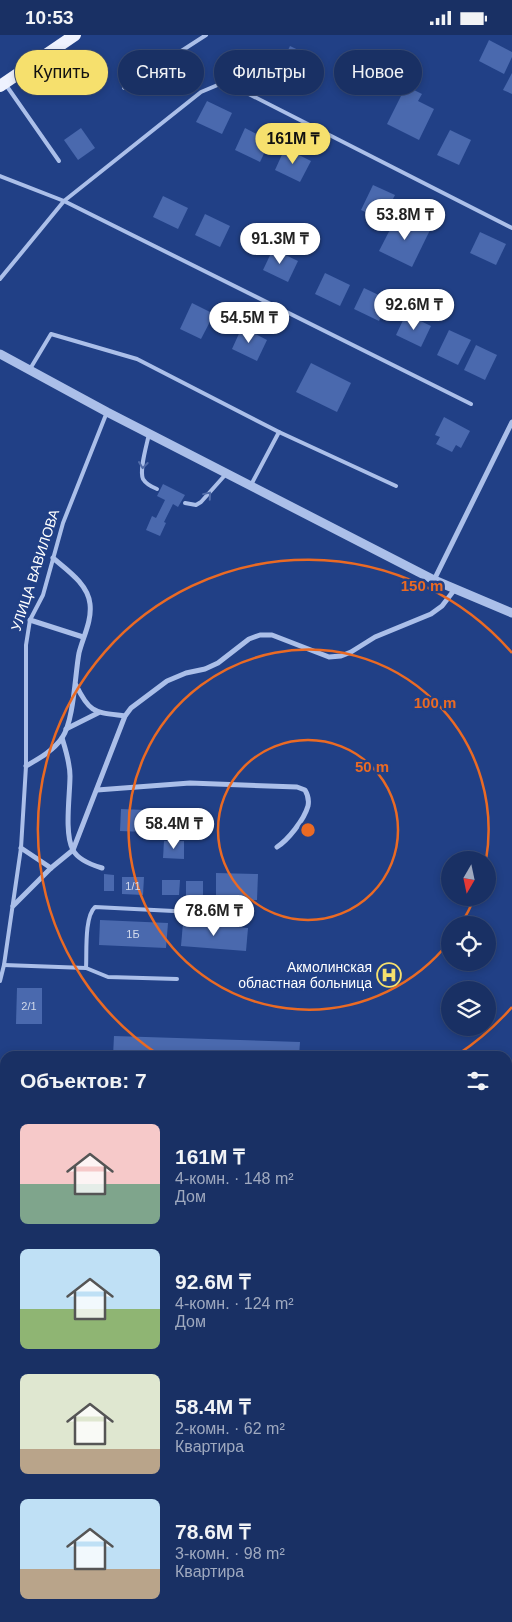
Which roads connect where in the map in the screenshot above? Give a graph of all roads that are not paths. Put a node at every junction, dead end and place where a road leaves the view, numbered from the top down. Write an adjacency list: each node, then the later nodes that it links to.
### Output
1 (75, 35): 4 (main road)
2 (206, 35): 3 (lane)
3 (183, 50)
4 (2, 82): 5 (lane)
5 (59, 161)
6 (0, 176): 7 (lane)
7 (64, 201): 8 (lane); 9 (lane); 12 (lane)
8 (512, 228)
9 (0, 279)
10 (0, 353): 11 (street)
11 (30, 369): 13 (street); 15 (lane)
12 (471, 404)
13 (107, 412): 16 (street); 22 (lane, УЛИЦА ВАВИЛОВА)
14 (512, 423): 23 (street)
15 (279, 432): 18 (lane); 19 (lane)
16 (149, 434): 17 (street); 20 (lane, one-way to 20)
17 (226, 473): 18 (street); 21 (lane, one-way to 17)
18 (250, 486): 23 (street)
19 (396, 486)
20 (157, 489)
21 (185, 503)
22 (53, 557): 26 (lane, УЛИЦА ВАВИЛОВА); 27 (street)
23 (434, 580): 24 (street)
24 (455, 589): 25 (street); 30 (street)
25 (512, 613)
26 (30, 620): 27 (street); 33 (lane, УЛИЦА ВАВИЛОВА)
27 (83, 637): 28 (street)
28 (75, 684): 29 (street); 31 (street)
29 (98, 713): 30 (street); 31 (street)
30 (125, 716): 34 (street)
31 (66, 729): 32 (street)
32 (62, 738): 33 (street); 37 (street)
33 (26, 766): 36 (lane, УЛИЦА ВАВИЛОВА)
34 (96, 791): 35 (street); 37 (street)
35 (276, 847)
36 (21, 848): 38 (street); 40 (lane, УЛИЦА ВАВИЛОВА)
37 (73, 850): 38 (street); 39 (street)
38 (51, 868): 40 (street)
39 (102, 868)
40 (13, 906): 42 (lane, УЛИЦА ВАВИЛОВА)
41 (252, 915): 43 (lane)
42 (4, 965): 43 (lane); 45 (lane, УЛИЦА ВАВИЛОВА)
43 (86, 969): 44 (lane)
44 (177, 979)
45 (0, 981)

